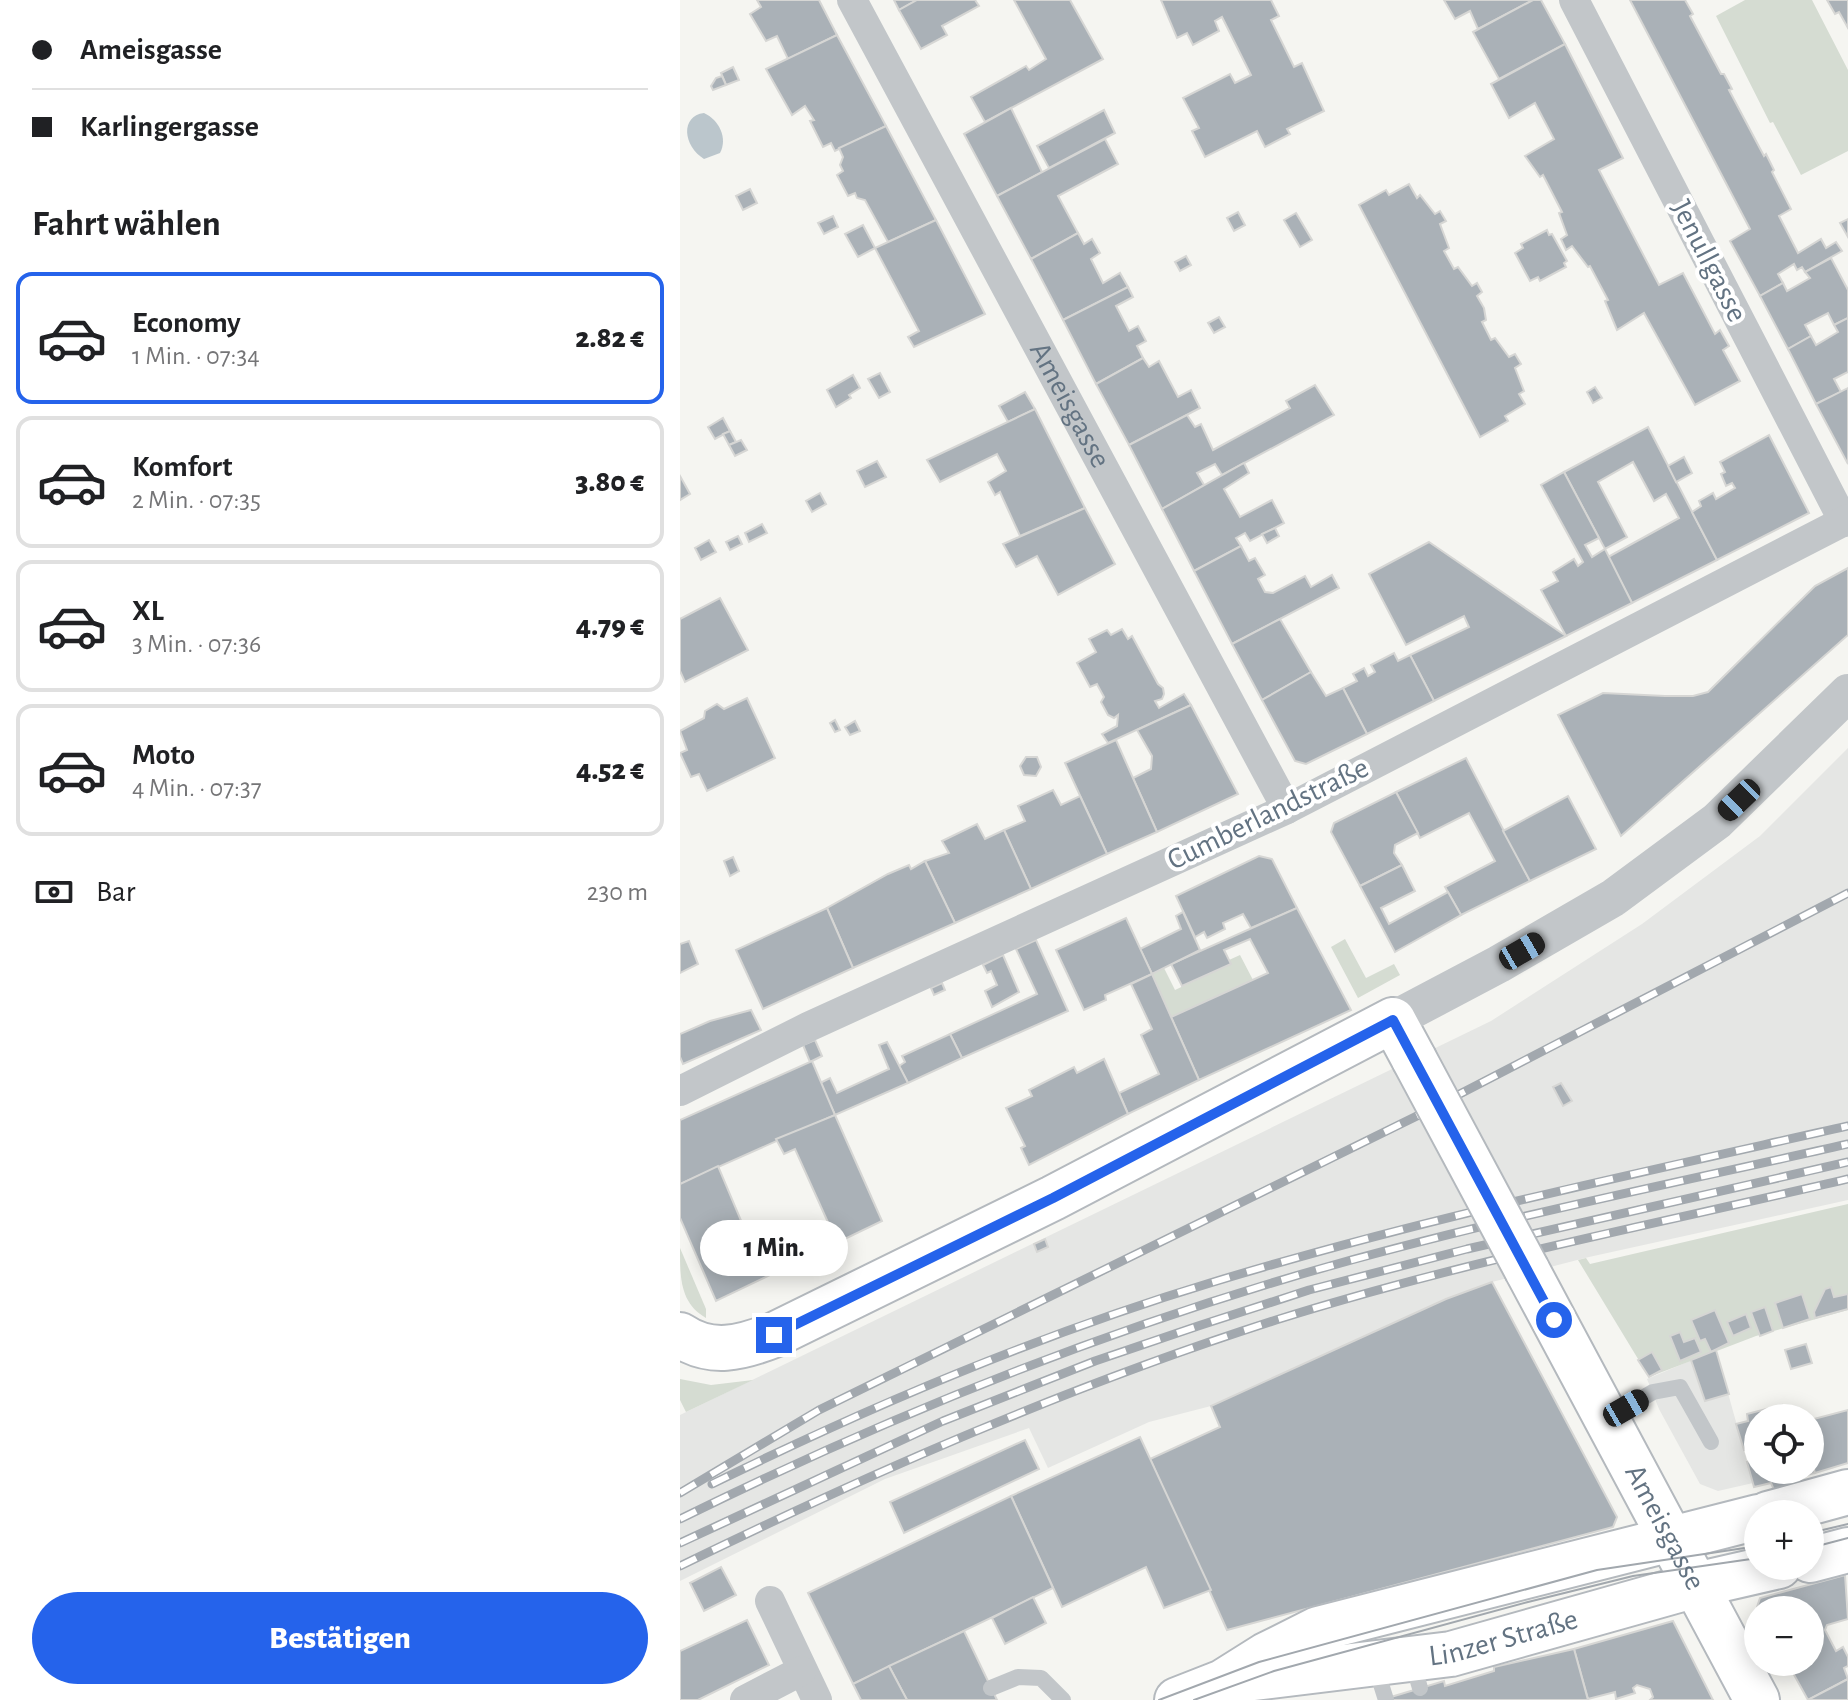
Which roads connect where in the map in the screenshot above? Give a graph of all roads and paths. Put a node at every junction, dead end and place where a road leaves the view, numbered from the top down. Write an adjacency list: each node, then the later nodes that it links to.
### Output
1 (852, 0): 5 (street, Ameisgasse)
2 (1574, 0): 3 (street, Jenullgasse)
3 (1846, 521): 5 (street, Cumberlandstraße)
4 (1848, 693): 6 (street)
5 (1287, 809): 7 (street, Cumberlandstraße)
6 (1393, 1020): 8 (main road); 9 (main road, Ameisgasse, bridge)
7 (680, 1091)
8 (680, 1335)
9 (1607, 1419): 10 (lane); 14 (main road, Ameisgasse)
10 (1711, 1442)
11 (1848, 1492): 12 (main road)
12 (1819, 1500)
13 (1744, 1521): 14 (main road, Linzer Straße)
14 (1672, 1540): 18 (main road, Ameisgasse); 22 (main road, Linzer Straße)
15 (1848, 1550): 16 (main road)
16 (1824, 1556)
17 (1744, 1574): 18 (main road, Linzer Straße)
18 (1696, 1585): 21 (main road, Linzer Straße); 28 (main road, Ameisgasse)
19 (770, 1601): 20 (street)
20 (801, 1671): 24 (street); 25 (street)
21 (1398, 1678): 22 (main road, Linzer Straße)
22 (1223, 1682): 27 (main road, Linzer Straße)
23 (991, 1688): 26 (lane)
24 (745, 1700)
25 (817, 1700)
26 (1063, 1700)
27 (1177, 1700)
28 (1757, 1700)

